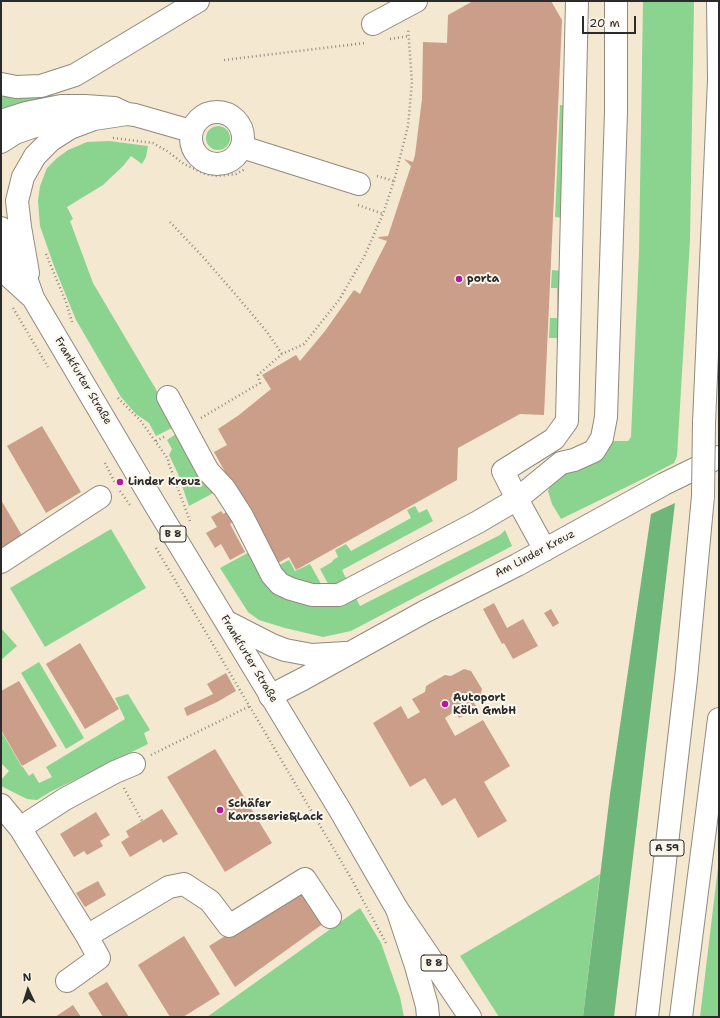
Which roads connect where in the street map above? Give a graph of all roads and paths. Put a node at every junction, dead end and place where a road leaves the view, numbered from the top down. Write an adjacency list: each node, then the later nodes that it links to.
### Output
1 (198, 1): 10 (main road)
2 (577, 1): 39 (main road)
3 (616, 1): 39 (main road)
4 (718, 1): 61 (main road, A 59, bridge)
5 (411, 4): 6 (main road); 7 (path)
6 (370, 33): 9 (path)
7 (409, 36): 8 (path); 22 (path)
8 (390, 39)
9 (224, 60)
10 (75, 75): 11 (main road); 12 (main road)
11 (1, 84)
12 (61, 106): 13 (main road); 15 (main road)
13 (127, 114): 14 (main road); 16 (main road)
14 (94, 119): 18 (main road); 27 (main road)
15 (1, 121)
16 (191, 131): 19 (main road); 19 (main road)
17 (113, 138): 20 (path)
18 (1, 142)
19 (242, 147): 21 (main road)
20 (248, 167)
21 (357, 194): 22 (path)
22 (383, 214): 30 (path)
23 (170, 222): 30 (path)
24 (1, 228): 27 (main road, Frankfurter Straße / B 8)
25 (44, 248): 29 (path)
26 (1, 263): 27 (main road, Frankfurter Straße / B 8)
27 (33, 298): 45 (main road, Frankfurter Straße / B 8)
28 (9, 302): 31 (path)
29 (73, 324)
30 (282, 354): 34 (path)
31 (50, 370)
32 (114, 394): 35 (path)
33 (168, 397): 34 (main road)
34 (185, 427): 35 (path); 39 (main road)
35 (156, 441): 41 (path)
36 (102, 457): 40 (path)
37 (719, 457): 43 (main road, Am Linder Kreuz)
38 (100, 498): 44 (main road)
39 (517, 499): 43 (main road)
40 (135, 511)
41 (193, 527)
42 (154, 546): 48 (path)
43 (545, 550): 46 (main road, Am Linder Kreuz)
44 (1, 562)
45 (227, 622): 46 (main road, Am Linder Kreuz); 47 (main road, Frankfurter Straße / B 8)
46 (352, 652): 47 (main road, Am Linder Kreuz)
47 (270, 696): 54 (main road, Frankfurter Straße / B 8)
48 (250, 706): 50 (path); 57 (path)
49 (719, 719): 62 (main road)
50 (125, 768): 52 (path); 53 (main road)
51 (1, 805): 53 (main road)
52 (142, 821)
53 (20, 828): 56 (main road)
54 (397, 909): 59 (main road); 60 (main road, Frankfurter Straße / B 8)
55 (330, 917): 56 (main road)
56 (87, 936): 58 (main road)
57 (386, 944)
58 (67, 981)
59 (428, 1017)
60 (470, 1017)
61 (647, 1017)
62 (681, 1017)

